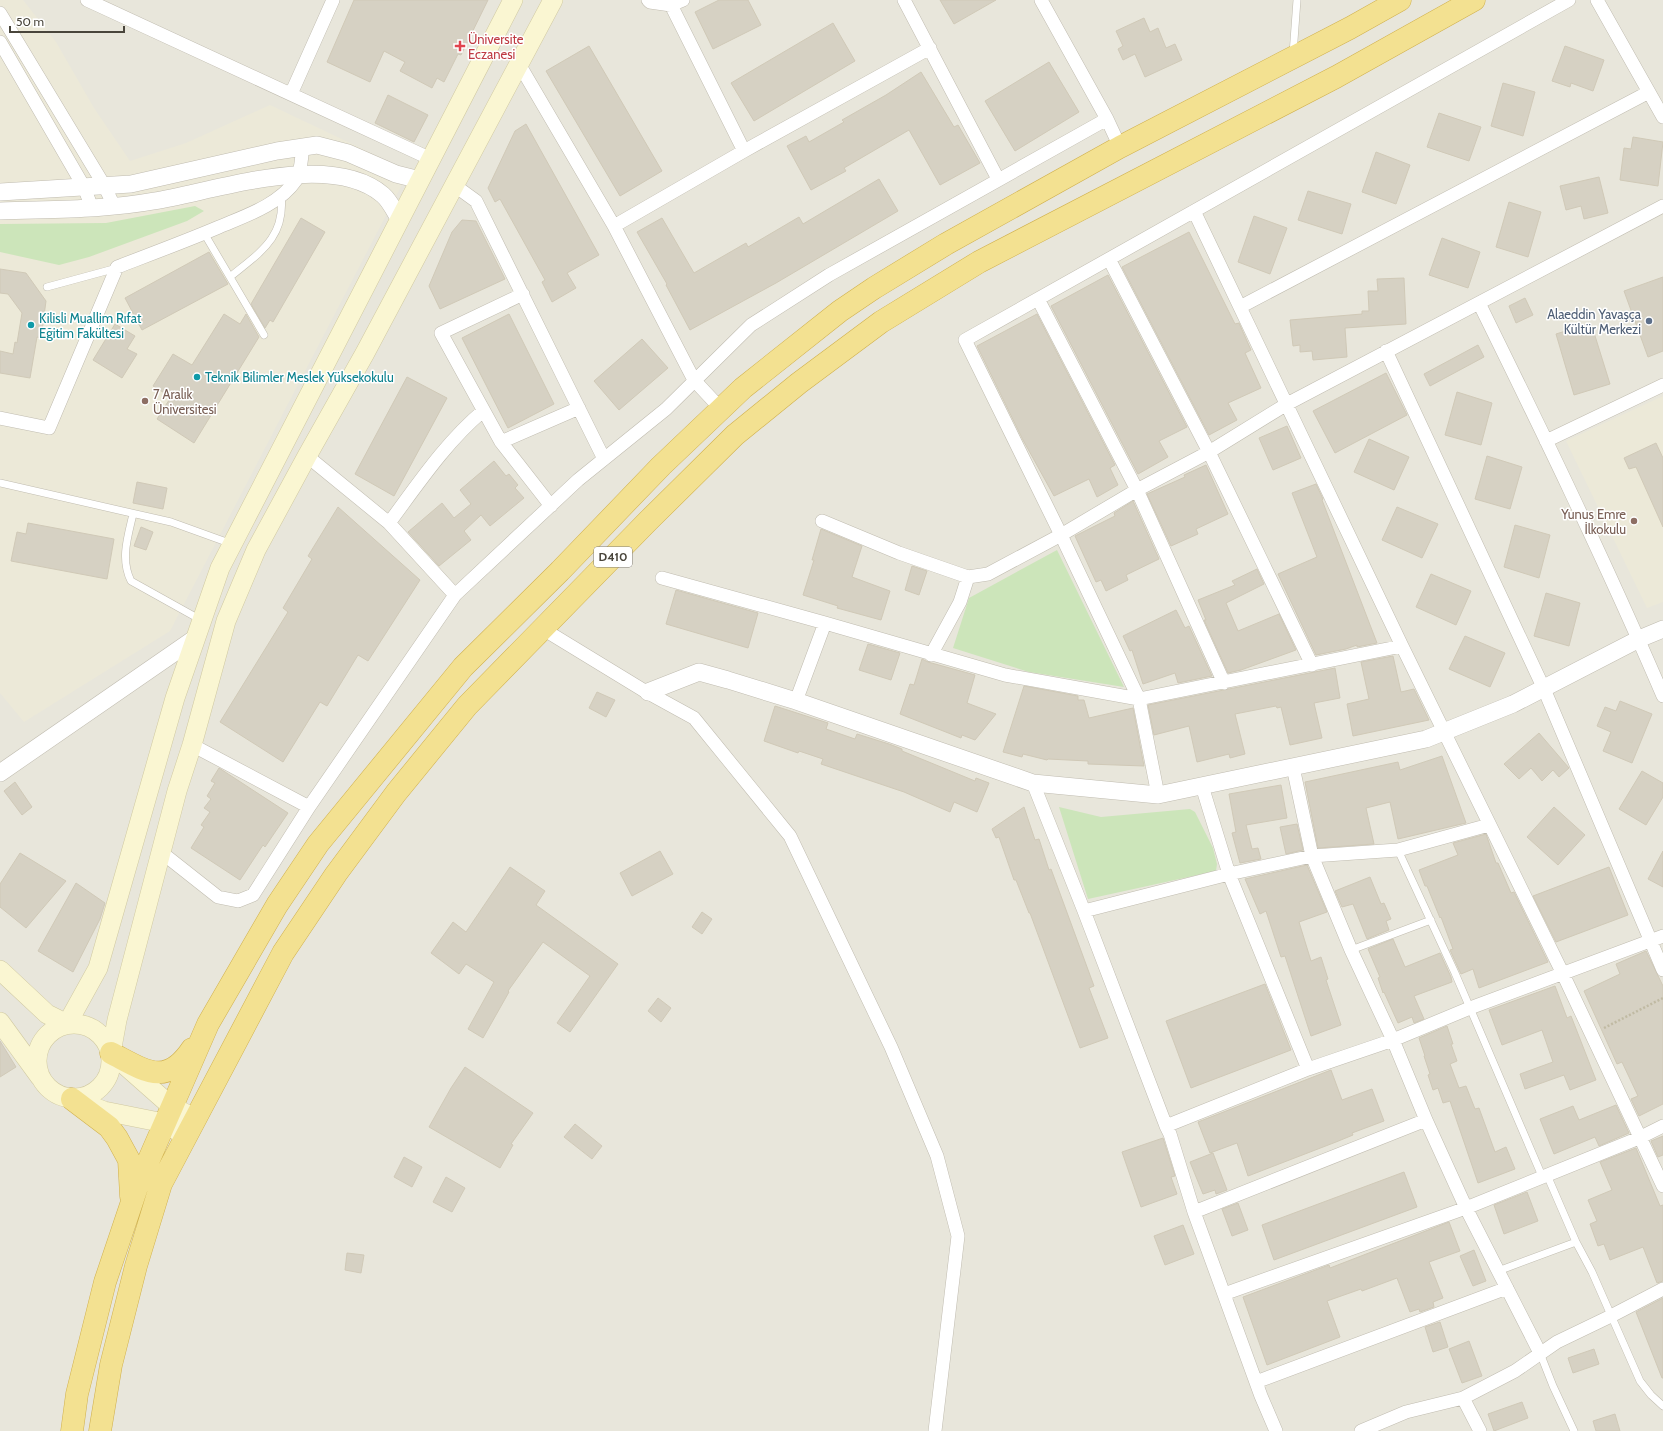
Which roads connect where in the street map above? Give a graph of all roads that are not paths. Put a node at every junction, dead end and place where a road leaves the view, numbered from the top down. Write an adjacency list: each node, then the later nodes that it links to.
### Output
1 (86, 0): 20 (street)
2 (333, 0): 20 (street)
3 (513, 0): 26 (main road)
4 (553, 0): 18 (main road)
5 (648, 0): 13 (street)
6 (904, 0): 16 (street)
7 (1041, 0): 22 (street)
8 (1297, 0): 17 (lane)
9 (1400, 0): 17 (highway, D410)
10 (1474, 0): 78 (highway, D410)
11 (1569, 0): 39 (street)
12 (1597, 0): 19 (street)
13 (677, 2): 25 (street)
14 (0, 13): 30 (street)
15 (0, 42): 32 (street)
16 (930, 48): 25 (street); 28 (street)
17 (1293, 58): 24 (highway, D410)
18 (519, 64): 31 (main road); 41 (street)
19 (1649, 92): 21 (street); 50 (street)
20 (291, 94): 26 (street)
21 (1663, 117)
22 (1107, 119): 24 (street); 28 (street)
23 (303, 147): 27 (street); 29 (street); 30 (street)
24 (1120, 147): 57 (highway, D410)
25 (744, 151): 41 (street)
26 (431, 160): 29 (main road)
27 (298, 174): 34 (street); 35 (street); 40 (street)
28 (998, 179): 53 (street)
29 (420, 180): 40 (main road)
30 (104, 185): 32 (street); 35 (street)
31 (454, 185): 47 (street); 63 (main road)
32 (84, 187): 33 (street); 37 (street)
33 (0, 192)
34 (281, 195): 42 (street); 45 (lane)
35 (114, 206): 37 (street)
36 (1663, 206): 49 (street)
37 (92, 208): 38 (street)
38 (0, 211)
39 (1194, 211): 43 (street); 50 (street)
40 (400, 220): 72 (main road)
41 (614, 226): 53 (street)
42 (204, 233): 44 (street); 45 (lane)
43 (1109, 259): 48 (street); 62 (street)
44 (117, 268): 46 (lane); 59 (street)
45 (230, 277): 51 (lane)
46 (47, 287)
47 (523, 294): 56 (street); 58 (street)
48 (1038, 300): 66 (street); 71 (street)
49 (1479, 303): 52 (street); 60 (street)
50 (1240, 307): 55 (street)
51 (264, 335)
52 (1386, 352): 55 (street); 86 (street)
53 (694, 380): 57 (street); 64 (street)
54 (1663, 385): 60 (street)
55 (1287, 404): 62 (street); 82 (street)
56 (579, 408): 61 (street); 64 (street)
57 (721, 409): 115 (highway, D410)
58 (483, 411): 61 (street); 70 (street)
59 (0, 418)
60 (1546, 441): 81 (street)
61 (501, 442): 67 (street)
62 (1209, 452): 66 (street); 84 (street)
63 (307, 456): 70 (street); 92 (main road)
64 (604, 459): 67 (street)
65 (0, 483): 68 (lane)
66 (1137, 490): 71 (street); 85 (street)
67 (552, 506): 75 (street)
68 (132, 514): 72 (lane); 76 (lane)
69 (822, 521): 74 (street)
70 (389, 523): 75 (street)
71 (1061, 535): 74 (street); 89 (street)
72 (232, 544): 76 (main road)
73 (662, 578): 77 (street)
74 (968, 578): 83 (street)
75 (455, 594): 98 (street)
76 (201, 620): 80 (main road)
77 (825, 623): 83 (street); 90 (street)
78 (543, 629): 87 (street); 125 (highway, D410)
79 (1663, 629): 81 (street)
80 (194, 639): 94 (street); 114 (main road)
81 (1638, 639): 86 (street); 88 (street)
82 (1402, 646): 84 (street); 91 (street)
83 (931, 654): 89 (street)
84 (1312, 665): 85 (street)
85 (1224, 683): 89 (street)
86 (1544, 689): 91 (street); 107 (street)
87 (648, 692): 90 (street); 144 (street)
88 (1663, 696)
89 (1139, 700): 97 (street)
90 (796, 701): 95 (street)
91 (1445, 732): 93 (street); 99 (street)
92 (192, 745): 98 (street); 101 (main road)
93 (1293, 767): 96 (street); 102 (street)
94 (0, 773)
95 (1033, 783): 97 (street); 104 (street)
96 (1202, 786): 97 (street); 103 (street)
97 (1158, 795)
98 (309, 807): 101 (street)
99 (1489, 825): 100 (street); 111 (street)
100 (1398, 850): 102 (street); 105 (lane)
101 (161, 852): 117 (main road)
102 (1312, 856): 103 (street); 108 (street)
103 (1229, 874): 104 (street); 118 (street)
104 (1084, 911): 123 (street)
105 (1431, 920): 108 (lane); 112 (lane)
106 (1663, 936): 107 (street)
107 (1650, 942): 110 (street); 111 (street)
108 (1351, 950): 116 (street)
109 (0, 970): 114 (main road)
110 (1663, 970)
111 (1563, 974): 112 (street); 126 (street)
112 (1470, 1008): 116 (street); 127 (lane)
113 (0, 1022): 119 (main road)
114 (67, 1024): 117 (main road); 119 (main road)
115 (208, 1024): 117 (highway); 121 (highway, D410)
116 (1393, 1040): 118 (street); 122 (street)
117 (111, 1053): 120 (main road); 121 (main road)
118 (1308, 1069): 123 (street)
119 (46, 1086): 120 (main road)
120 (72, 1099): 121 (main road); 129 (highway)
121 (168, 1115): 125 (main road); 129 (highway, D410)
122 (1426, 1120): 130 (street); 131 (street)
123 (1166, 1126): 131 (street)
124 (1663, 1126): 126 (street)
125 (191, 1128): 143 (highway, D410)
126 (1639, 1138): 127 (street); 128 (street)
127 (1544, 1175): 130 (street); 132 (lane)
128 (1663, 1186)
129 (131, 1205): 142 (highway, D410)
130 (1466, 1208): 133 (street); 136 (street)
131 (1194, 1212): 136 (street)
132 (1576, 1242): 133 (lane); 137 (lane)
133 (1498, 1271): 134 (street)
134 (1507, 1288): 138 (street); 139 (street)
135 (1663, 1289): 137 (street)
136 (1224, 1294): 139 (street)
137 (1611, 1316): 138 (street); 141 (lane)
138 (1540, 1353): 140 (street); 148 (lane)
139 (1256, 1382): 145 (street)
140 (1463, 1398): 146 (street); 147 (street)
141 (1663, 1406)
142 (72, 1431)
143 (100, 1431)
144 (935, 1431)
145 (1276, 1431)
146 (1361, 1431)
147 (1480, 1431)
148 (1574, 1431)

